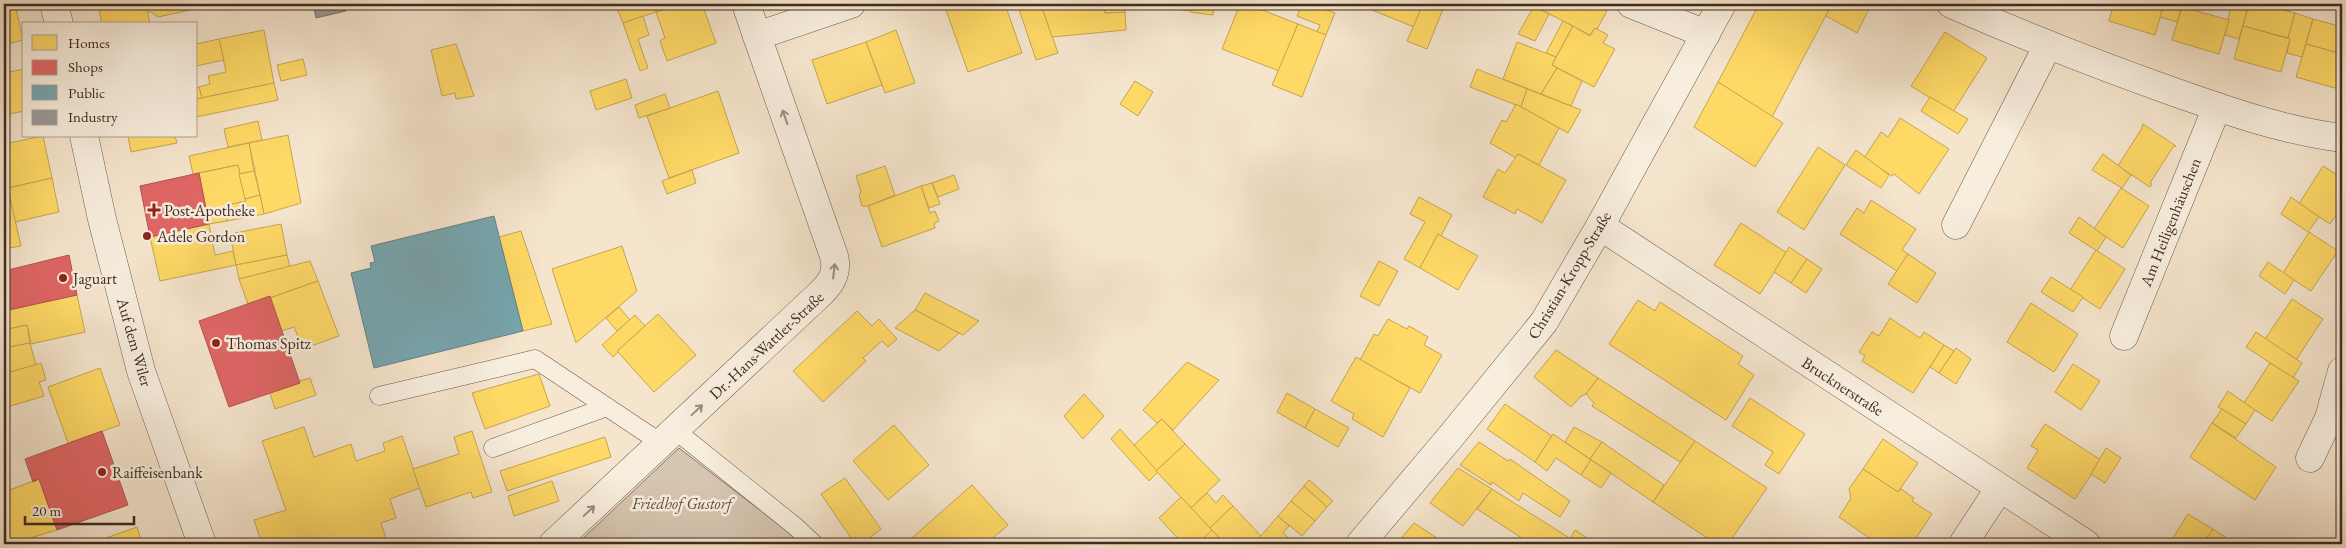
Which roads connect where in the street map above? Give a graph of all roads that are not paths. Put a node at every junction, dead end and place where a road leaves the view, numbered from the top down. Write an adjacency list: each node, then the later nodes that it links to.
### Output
1 (54, 4): 7 (street)
2 (746, 4): 9 (street, Dr.-Hans-Wattler-Straße)
3 (851, 4): 9 (street)
4 (1631, 4): 8 (street)
5 (1722, 4): 8 (street, Christian-Kropp-Straße)
6 (1950, 4): 10 (street)
7 (58, 22)
8 (1706, 34): 15 (street, Christian-Kropp-Straße)
9 (757, 36): 20 (street, Dr.-Hans-Wattler-Straße, one-way to 9)
10 (2048, 44): 11 (street); 14 (street)
11 (2217, 107): 13 (street); 16 (street, Am Heiligenhäuschen)
12 (84, 138): 24 (street, Auf dem Wiler)
13 (2342, 138)
14 (1956, 225)
15 (1600, 226): 23 (street, Brucknerstraße); 27 (street, Christian-Kropp-Straße)
16 (2124, 336)
17 (2342, 370): 22 (street)
18 (379, 396): 19 (lane)
19 (607, 407): 20 (lane); 21 (lane)
20 (668, 437): 25 (street, Dr.-Hans-Wattler-Straße, one-way to 20); 26 (lane)
21 (493, 448)
22 (2310, 458)
23 (1999, 488): 28 (street); 29 (street, Brucknerstraße)
24 (202, 544)
25 (553, 544)
26 (814, 544)
27 (1360, 544)
28 (1963, 544)
29 (2086, 544)

